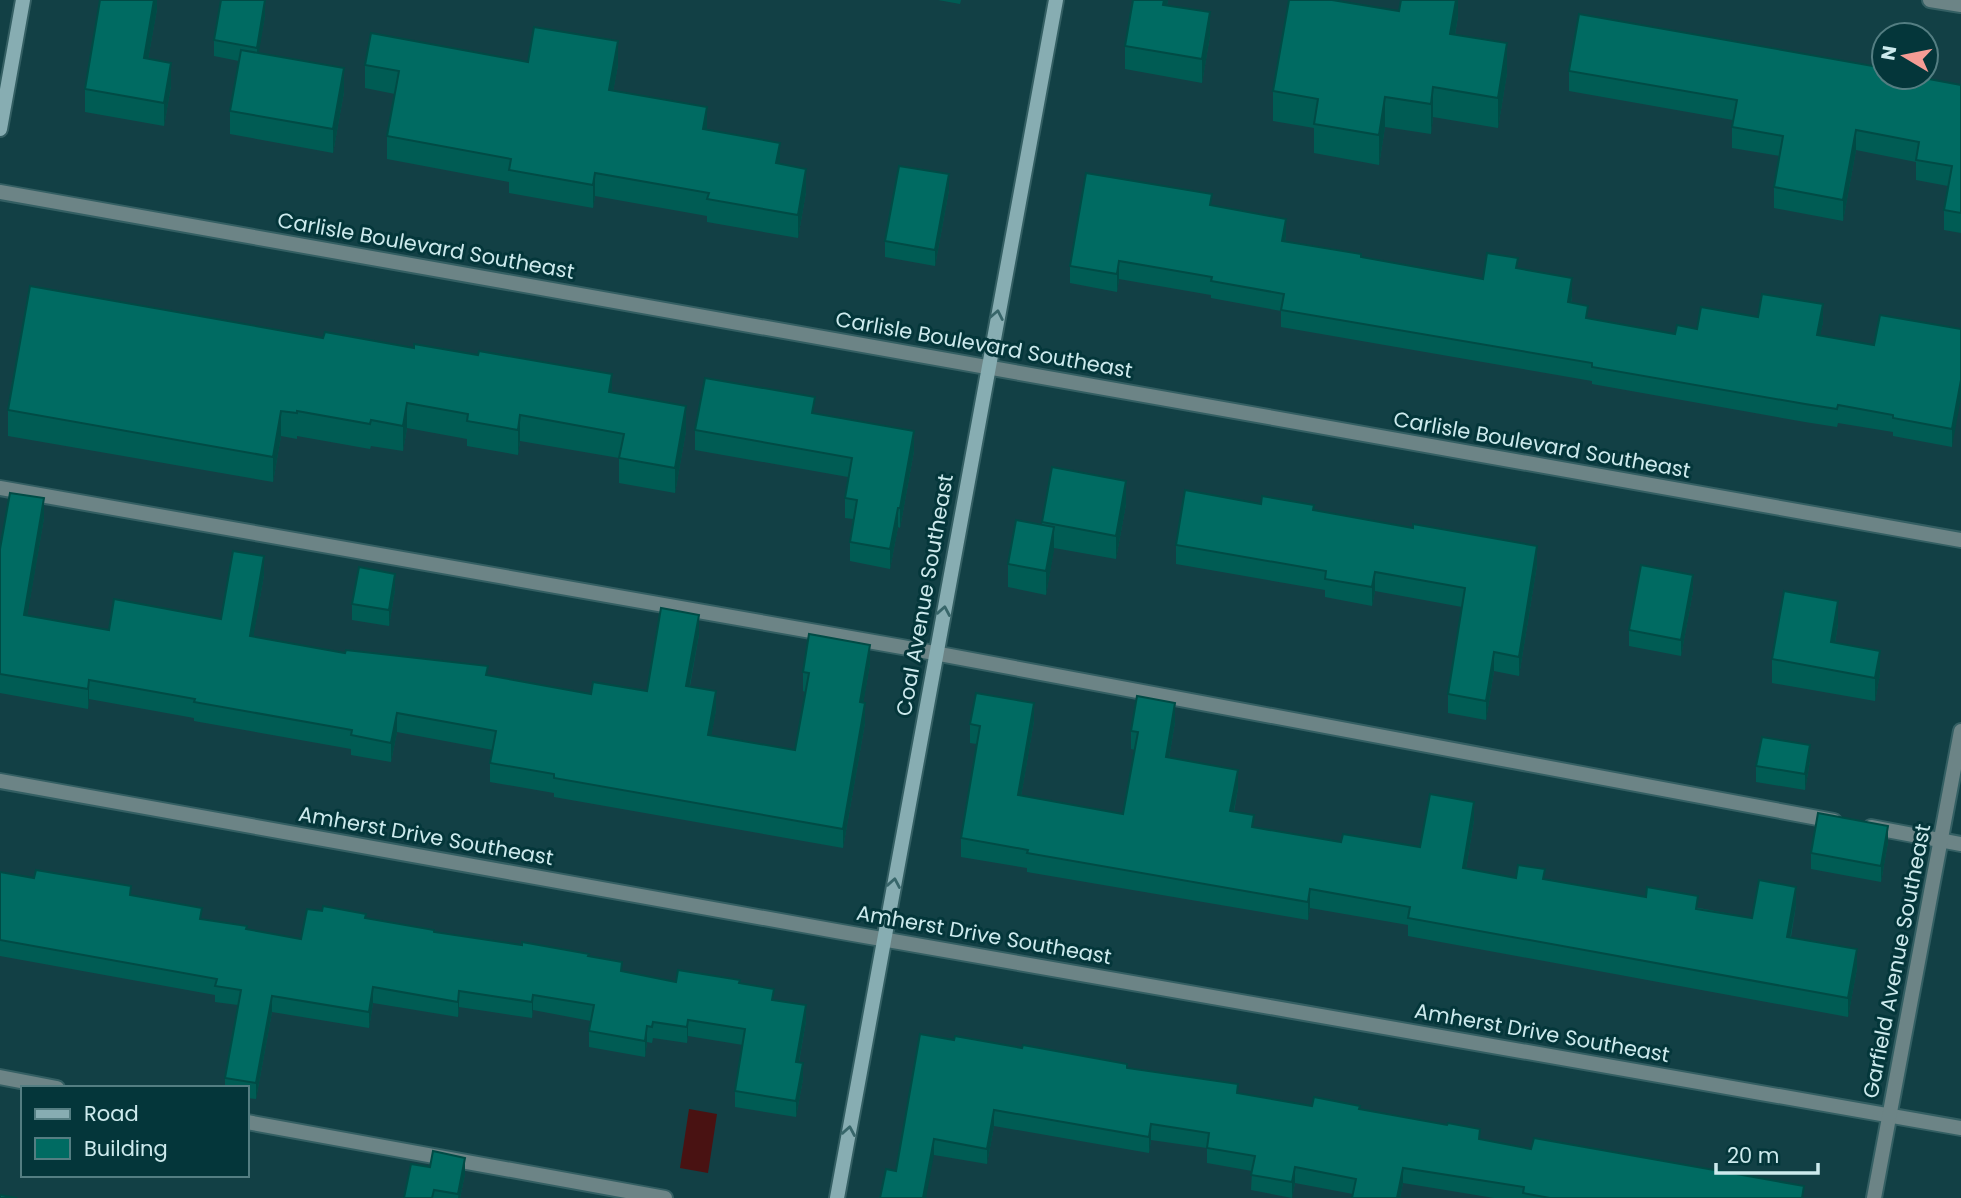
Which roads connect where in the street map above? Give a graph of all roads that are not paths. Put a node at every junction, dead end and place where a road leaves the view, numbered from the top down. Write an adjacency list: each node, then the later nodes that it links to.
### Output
1 (23, 0): 5 (main road)
2 (1056, 0): 7 (main road, Coal Avenue Southeast, one-way to 2)
3 (1930, 0): 4 (street)
4 (1961, 5)
5 (0, 129)
6 (0, 192): 7 (street, Carlisle Boulevard Southeast)
7 (987, 368): 9 (street, Carlisle Boulevard Southeast); 10 (main road, Coal Avenue Southeast, one-way to 7)
8 (0, 488): 10 (street)
9 (1961, 540)
10 (936, 653): 13 (street); 15 (main road, Coal Avenue Southeast, one-way to 10)
11 (1961, 731): 13 (street, Garfield Avenue Southeast)
12 (0, 781): 15 (street, Amherst Drive Southeast)
13 (1942, 841): 14 (street); 18 (street, Garfield Avenue Southeast)
14 (1961, 844)
15 (884, 940): 18 (street, Amherst Drive Southeast); 22 (main road, Coal Avenue Southeast, one-way to 15)
16 (0, 1077): 17 (street)
17 (47, 1086)
18 (1889, 1115): 20 (street, Amherst Drive Southeast); 23 (street, Garfield Avenue Southeast)
19 (248, 1122): 21 (street)
20 (1961, 1128)
21 (665, 1198)
22 (837, 1198)
23 (1874, 1198)

